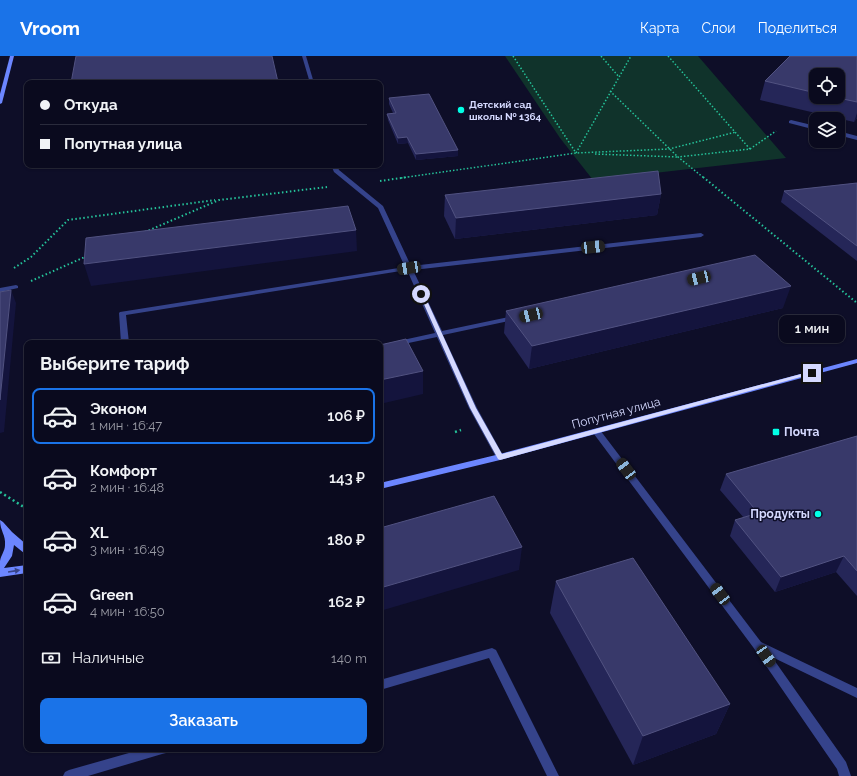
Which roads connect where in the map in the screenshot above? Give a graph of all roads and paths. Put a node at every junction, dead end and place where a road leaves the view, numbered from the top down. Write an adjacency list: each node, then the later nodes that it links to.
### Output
1 (12, 56): 10 (street)
2 (304, 56): 8 (lane)
3 (513, 56): 18 (path)
4 (601, 56): 7 (path)
5 (631, 56): 7 (path)
6 (668, 56): 13 (path)
7 (619, 77): 9 (path)
8 (311, 80)
9 (610, 91): 16 (path); 18 (path)
10 (0, 103)
11 (791, 122): 12 (lane); 17 (path)
12 (809, 126)
13 (736, 132): 16 (path); 17 (path)
14 (845, 135): 15 (lane)
15 (857, 138)
16 (668, 149): 18 (path); 19 (path)
17 (750, 149): 19 (path)
18 (576, 153): 19 (path); 21 (path)
19 (678, 158): 30 (path)
20 (335, 168): 21 (lane)
21 (354, 184): 22 (path); 26 (lane)
22 (219, 200): 23 (path); 27 (path)
23 (139, 234)
24 (701, 235): 26 (lane)
25 (89, 256): 28 (path)
26 (409, 268): 32 (lane); 33 (lane)
27 (12, 269)
28 (16, 287): 29 (lane)
29 (0, 290)
30 (857, 302)
31 (524, 316): 32 (lane)
32 (440, 335): 34 (lane); 37 (lane)
33 (125, 340)
34 (383, 346)
35 (857, 361): 36 (street, Попутная улица)
36 (597, 432): 37 (street, Попутная улица); 47 (lane)
37 (500, 457): 38 (street, Попутная улица)
38 (383, 485)
39 (0, 492): 40 (path)
40 (24, 507)
41 (0, 524): 42 (street)
42 (9, 535): 43 (street); 44 (street)
43 (24, 548)
44 (0, 567)
45 (24, 569): 46 (street, one-way to 45)
46 (0, 573)
47 (757, 644): 49 (lane); 53 (lane)
48 (383, 685): 52 (lane)
49 (857, 693)
50 (152, 752): 51 (lane)
51 (70, 776)
52 (553, 776)
53 (845, 776)

